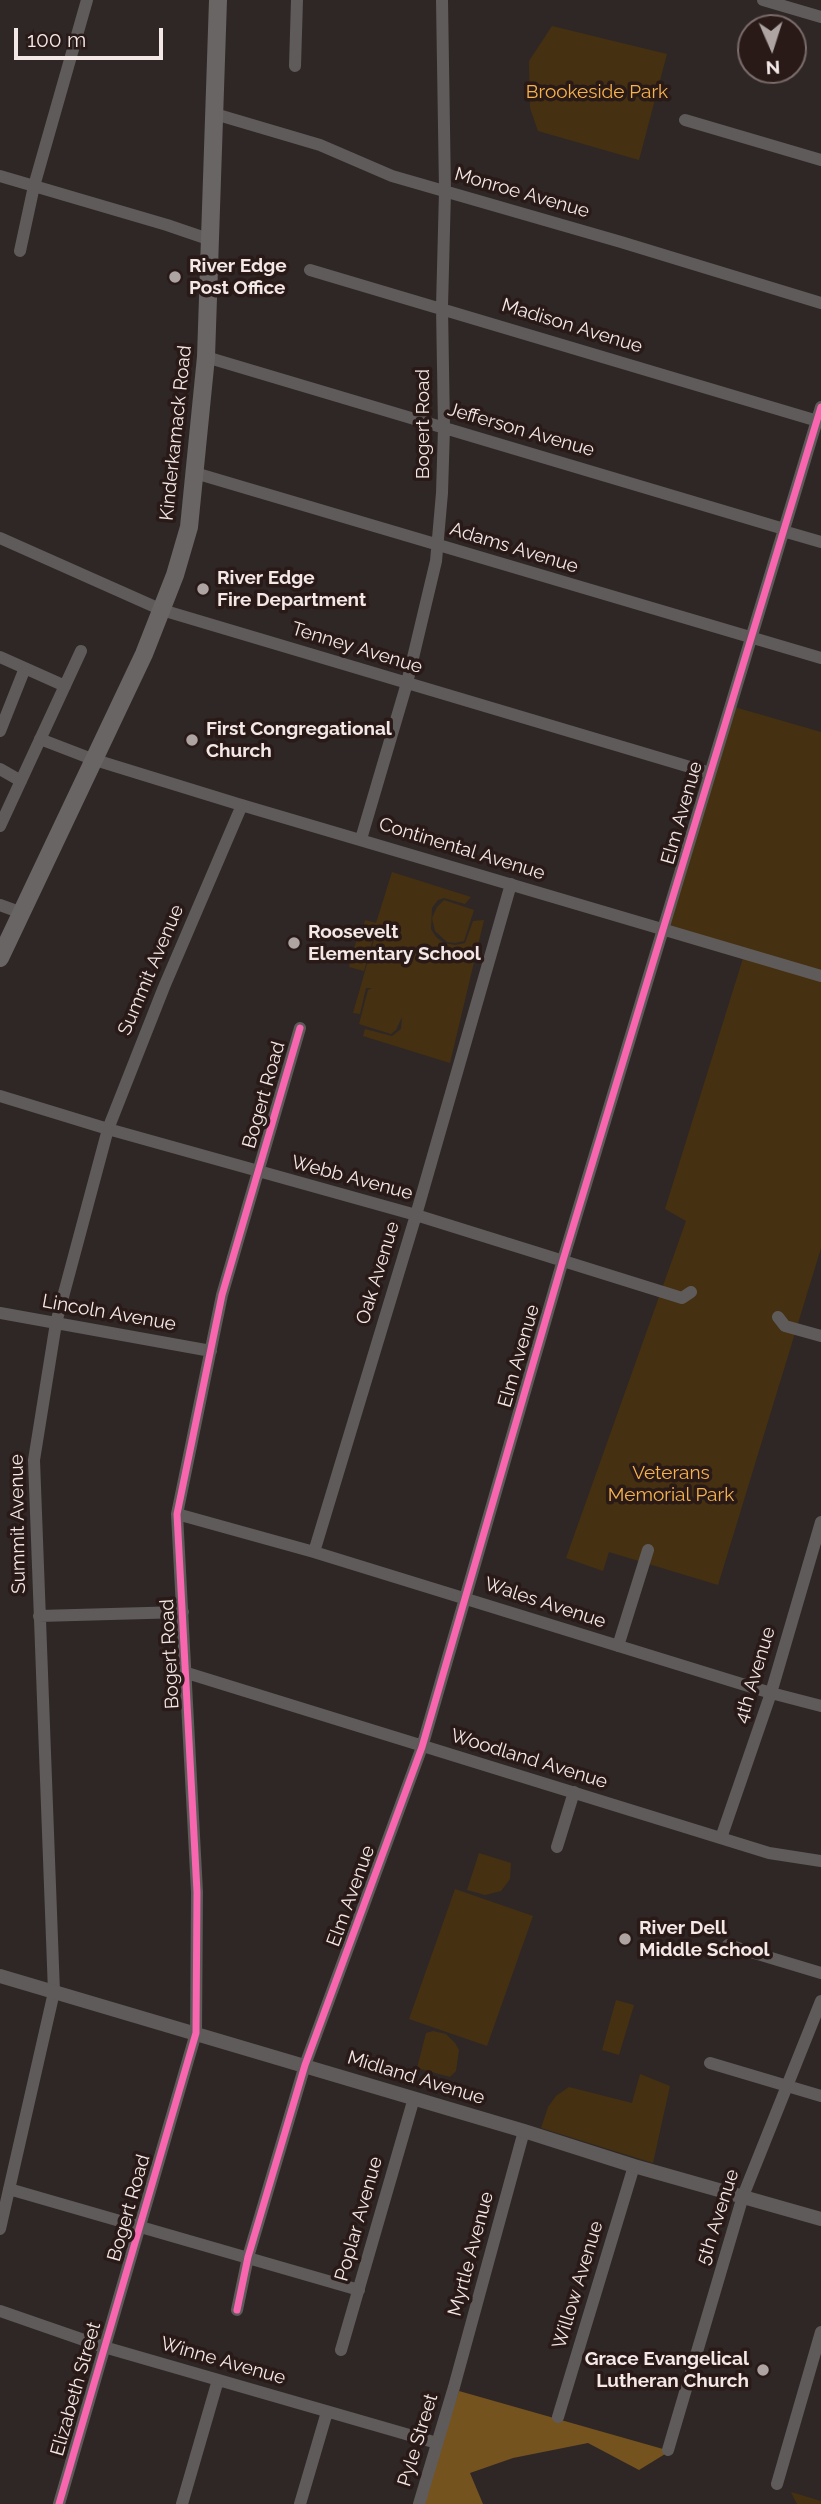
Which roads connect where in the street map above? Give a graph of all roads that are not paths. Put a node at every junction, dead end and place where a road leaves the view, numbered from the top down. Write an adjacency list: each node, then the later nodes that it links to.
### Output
1 (87, 0): 12 (street)
2 (218, 0): 8 (main road, Kinderkamack Road)
3 (297, 0): 7 (street)
4 (442, 0): 13 (street, Bogert Road)
5 (763, 0): 6 (street)
6 (821, 17)
7 (295, 66)
8 (215, 114): 13 (street, Monroe Avenue); 14 (main road, Kinderkamack Road)
9 (685, 120): 10 (street)
10 (821, 160)
11 (0, 176): 12 (street)
12 (34, 186): 14 (street); 15 (street)
13 (445, 191): 17 (street, Monroe Avenue); 18 (street, Bogert Road)
14 (211, 240): 19 (main road, Kinderkamack Road)
15 (20, 251)
16 (310, 270): 18 (street, Madison Avenue)
17 (821, 303)
18 (442, 307): 21 (street, Madison Avenue); 22 (street, Bogert Road)
19 (206, 357): 22 (street, Jefferson Avenue); 23 (main road, Kinderkamack Road)
20 (821, 407): 21 (street, Elm Avenue)
21 (819, 421): 24 (street, Elm Avenue)
22 (444, 428): 24 (street, Jefferson Avenue); 27 (street, Bogert Road)
23 (195, 473): 27 (street, Adams Avenue); 28 (main road, Kinderkamack Road)
24 (783, 530): 26 (street, Jefferson Avenue); 29 (street, Elm Avenue)
25 (0, 538): 28 (street, Tenney Avenue)
26 (821, 542)
27 (437, 545): 29 (street, Adams Avenue); 34 (street, Bogert Road)
28 (162, 610): 34 (street, Tenney Avenue); 38 (main road, Kinderkamack Road)
29 (751, 638): 32 (street, Adams Avenue); 40 (street, Elm Avenue)
30 (81, 651): 35 (street)
31 (0, 657): 33 (street)
32 (821, 658)
33 (25, 668): 35 (street); 36 (street)
34 (407, 683): 40 (street, Tenney Avenue); 44 (street, Bogert Road)
35 (65, 686): 37 (street)
36 (0, 730)
37 (40, 739): 38 (street, Continental Avenue); 41 (street)
38 (92, 759): 42 (street, Continental Avenue); 47 (main road, Kinderkamack Road)
39 (0, 769): 41 (street)
40 (710, 773): 48 (street, Elm Avenue)
41 (21, 781): 43 (street)
42 (242, 805): 44 (street, Continental Avenue); 53 (street, Summit Avenue)
43 (0, 826)
44 (360, 839): 45 (street, Continental Avenue)
45 (511, 884): 48 (street, Continental Avenue); 55 (street, Oak Avenue)
46 (0, 905): 47 (street)
47 (22, 912): 49 (main road, Kinderkamack Road)
48 (665, 929): 50 (street, Continental Avenue); 56 (street, Elm Avenue)
49 (0, 958)
50 (821, 976)
51 (300, 1028): 54 (street, Bogert Road)
52 (0, 1096): 53 (street, Webb Avenue)
53 (108, 1129): 54 (street, Webb Avenue); 60 (street, Summit Avenue)
54 (258, 1172): 55 (street, Webb Avenue); 62 (street, Bogert Road)
55 (416, 1215): 56 (street, Webb Avenue); 66 (street, Oak Avenue)
56 (564, 1260): 57 (street, Webb Avenue); 67 (street, Elm Avenue)
57 (691, 1292)
58 (0, 1313): 60 (street, Lincoln Avenue)
59 (778, 1317): 61 (street)
60 (56, 1323): 62 (street, Lincoln Avenue); 69 (street, Summit Avenue)
61 (821, 1336)
62 (211, 1351): 63 (street, Bogert Road)
63 (177, 1514): 66 (street, Wales Avenue); 68 (street, Bogert Road)
64 (821, 1522): 72 (street, 4th Avenue)
65 (648, 1550): 70 (street)
66 (314, 1552): 67 (street, Wales Avenue)
67 (465, 1598): 70 (street, Wales Avenue); 74 (street, Elm Avenue)
68 (183, 1612): 69 (street); 71 (street, Bogert Road)
69 (40, 1616): 82 (street, Summit Avenue)
70 (618, 1646): 72 (street, Wales Avenue)
71 (187, 1674): 74 (street, Woodland Avenue); 84 (street, Bogert Road)
72 (771, 1693): 73 (street, Wales Avenue); 76 (street, 4th Avenue)
73 (821, 1706)
74 (422, 1747): 75 (street, Woodland Avenue); 86 (street, Elm Avenue)
75 (574, 1792): 76 (street, Woodland Avenue); 77 (street)
76 (721, 1838): 78 (street, Woodland Avenue)
77 (557, 1847)
78 (821, 1861)
79 (728, 1945): 80 (street)
80 (821, 1973)
81 (0, 1976): 82 (street, Midland Avenue)
82 (54, 1992): 84 (street, Midland Avenue); 92 (street, Summit Avenue)
83 (821, 2001): 87 (street, 5th Avenue)
84 (196, 2034): 86 (street, Midland Avenue); 95 (street, Bogert Road)
85 (709, 2063): 87 (street)
86 (306, 2065): 89 (street, Midland Avenue); 97 (street, Elm Avenue)
87 (787, 2086): 88 (street); 93 (street, 5th Avenue)
88 (821, 2096)
89 (414, 2098): 90 (street, Midland Avenue); 99 (street, Poplar Avenue)
90 (524, 2130): 91 (street, Midland Avenue); 106 (street, Myrtle Avenue)
91 (634, 2166): 93 (street, Midland Avenue); 108 (street, Willow Avenue)
92 (9, 2189): 95 (street); 96 (street, Summit Avenue)
93 (743, 2196): 94 (street, Midland Avenue); 110 (street, 5th Avenue)
94 (821, 2219)
95 (140, 2226): 97 (street); 98 (street, Bogert Road)
96 (0, 2229)
97 (248, 2258): 99 (street); 100 (street, Elm Avenue)
98 (123, 2284): 103 (street, Elizabeth Street)
99 (359, 2290): 104 (street, Poplar Avenue)
100 (237, 2310)
101 (0, 2311): 103 (street, Winne Avenue)
102 (821, 2332): 111 (street)
103 (104, 2347): 105 (street, Winne Avenue); 112 (street, Elizabeth Street)
104 (341, 2350)
105 (218, 2380): 107 (street, Winne Avenue); 113 (street)
106 (454, 2387): 109 (street, Pyle Street)
107 (327, 2412): 109 (street, Winne Avenue); 114 (street)
108 (558, 2417)
109 (437, 2443): 115 (street, Pyle Street)
110 (668, 2450)
111 (778, 2484)
112 (59, 2504)
113 (182, 2504)
114 (300, 2504)
115 (419, 2504)

